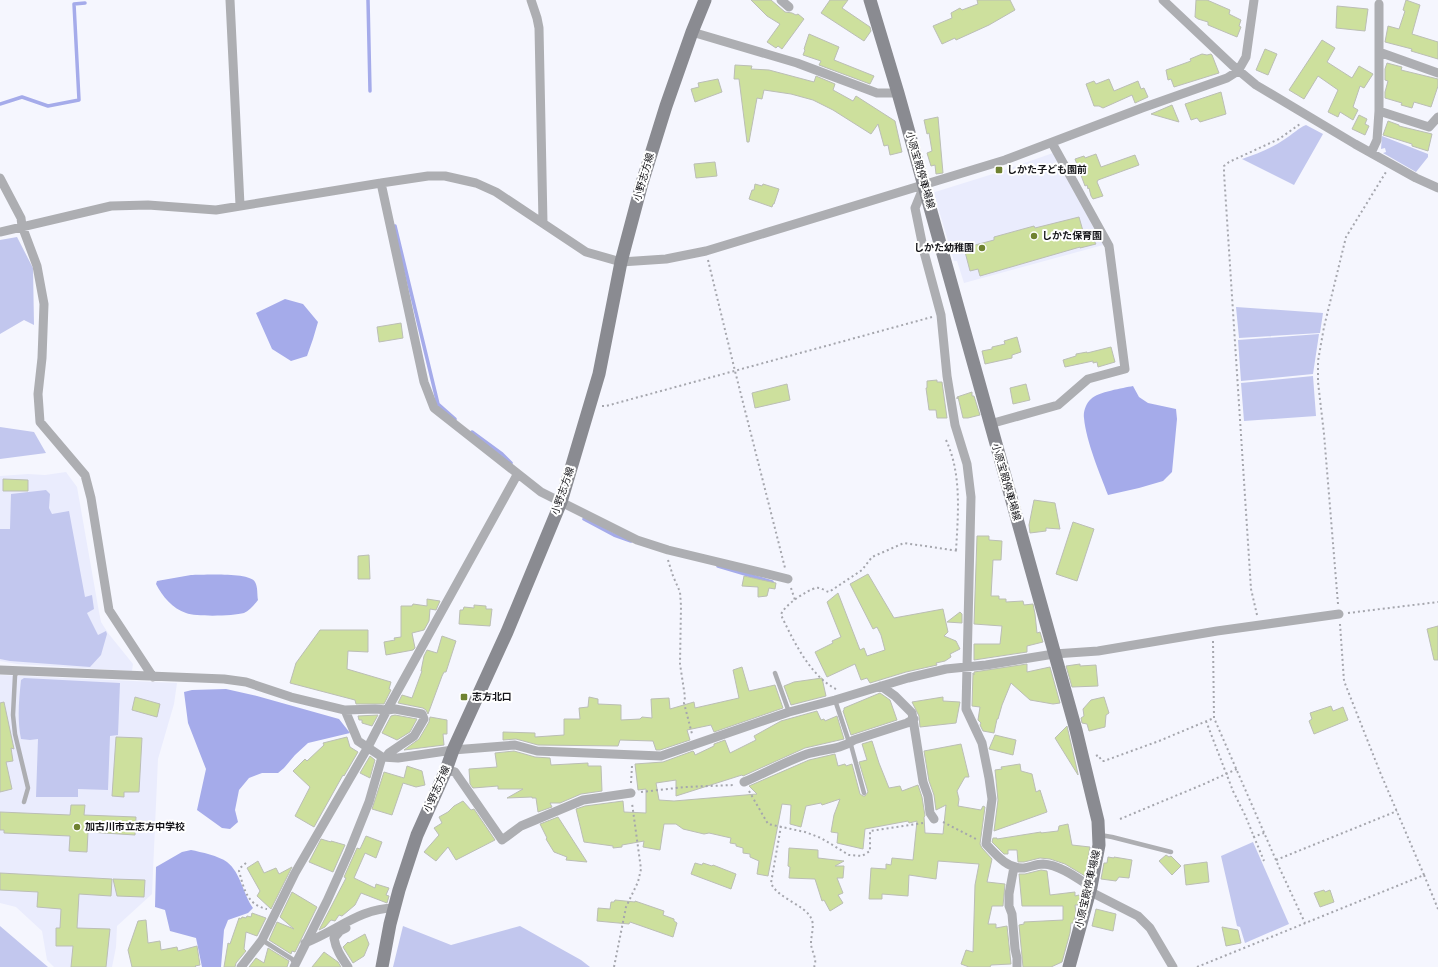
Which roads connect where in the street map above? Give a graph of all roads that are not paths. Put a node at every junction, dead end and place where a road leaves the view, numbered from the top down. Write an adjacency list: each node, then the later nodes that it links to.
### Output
1 (230, 0): 23 (street)
2 (531, 0): 24 (street)
3 (705, 0): 10 (main road, 小野志方線)
4 (781, 0): 9 (street)
5 (870, 0): 14 (main road, 小原宝殿停車場線)
6 (1163, 0): 12 (street)
7 (1254, 0): 12 (street)
8 (1379, 4): 11 (street)
9 (788, 7)
10 (692, 32): 14 (street); 27 (main road, 小野志方線)
11 (1379, 52): 13 (street); 15 (street)
12 (1238, 71): 17 (street); 18 (street)
13 (1438, 73)
14 (898, 93): 21 (main road, 小原宝殿停車場線)
15 (1379, 111): 16 (street); 18 (street)
16 (1438, 117)
17 (1052, 143): 21 (street); 28 (street)
18 (1371, 153): 22 (street)
19 (0, 178): 25 (street)
20 (381, 183): 23 (street); 24 (street); 29 (street)
21 (924, 186): 27 (street); 28 (main road, 小原宝殿停車場線); 34 (street)
22 (1438, 188)
23 (240, 205): 25 (street)
24 (543, 223): 27 (street)
25 (22, 226): 26 (street); 38 (street)
26 (0, 232)
27 (620, 262): 30 (main road, 小野志方線)
28 (990, 424): 33 (main road, 小原宝殿停車場線)
29 (518, 475): 30 (street); 42 (street)
30 (561, 502): 31 (street); 47 (main road, 小野志方線)
31 (788, 579)
32 (1339, 614): 33 (street)
33 (1054, 654): 34 (street); 55 (main road, 小原宝殿停車場線)
34 (968, 667): 39 (street); 57 (street)
35 (0, 670): 36 (street)
36 (17, 671): 38 (street); 53 (lane)
37 (775, 673): 43 (lane)
38 (153, 677): 41 (street)
39 (881, 686): 40 (street); 44 (street)
40 (835, 700): 43 (street); 45 (lane)
41 (346, 710): 42 (street); 46 (street)
42 (387, 710): 46 (street); 48 (street)
43 (789, 712): 47 (street)
44 (914, 719): 45 (street); 54 (street)
45 (850, 743): 50 (street); 52 (lane)
46 (368, 747): 48 (street); 61 (street)
47 (453, 750): 48 (street); 49 (main road, 小野志方線)
48 (384, 757): 62 (street)
49 (446, 770): 51 (street); 59 (main road, 小野志方線)
50 (744, 782)
51 (631, 793)
52 (864, 794)
53 (24, 802)
54 (934, 819)
55 (1099, 835): 56 (lane); 58 (main road, 小原宝殿停車場線)
56 (1171, 852)
57 (1014, 868): 58 (street); 67 (street)
58 (1090, 889): 68 (main road, 小原宝殿停車場線); 69 (street)
59 (394, 908): 60 (street); 66 (main road, 小野志方線)
60 (370, 912): 62 (street); 65 (street)
61 (262, 940): 63 (lane); 64 (street)
62 (305, 943): 63 (street)
63 (295, 965)
64 (242, 967)
65 (348, 967)
66 (382, 967)
67 (1017, 967)
68 (1068, 967)
69 (1173, 967)

